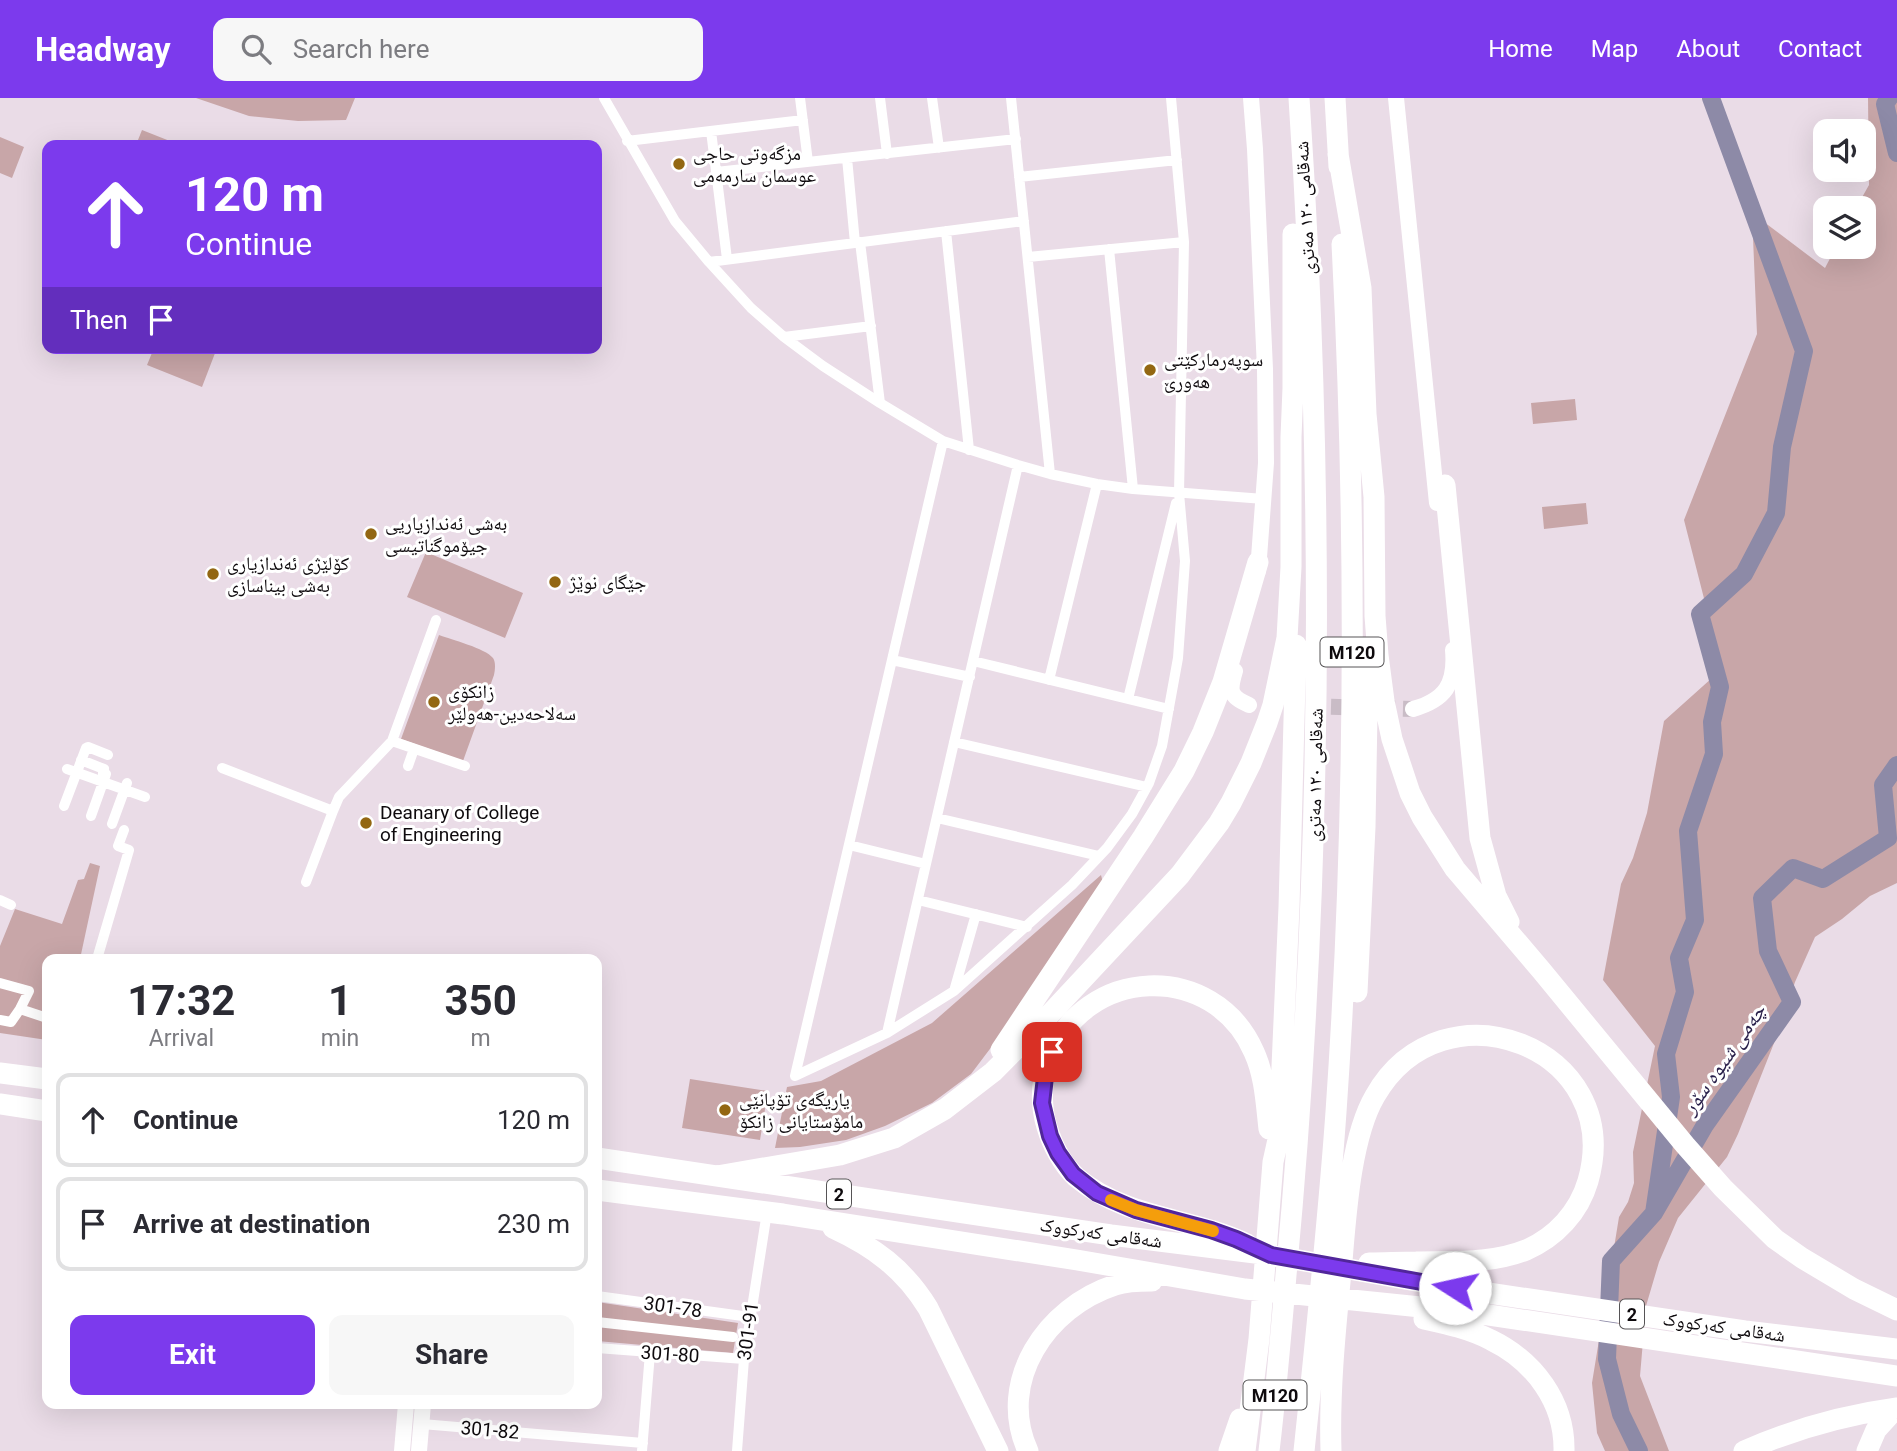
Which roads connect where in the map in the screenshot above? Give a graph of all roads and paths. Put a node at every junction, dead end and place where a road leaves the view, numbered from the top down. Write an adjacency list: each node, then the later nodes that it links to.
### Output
1 (604, 98): 15 (street)
2 (800, 98): 12 (street)
3 (880, 98): 18 (street)
4 (932, 98): 17 (street)
5 (1011, 98): 14 (street)
6 (1171, 98): 21 (street)
7 (1251, 98): 46 (street)
8 (1299, 98): 16 (highway, شەقامی ١٢٠ مەتری / M120)
9 (1335, 98): 19 (highway, شەقامی ١٢٠ مەتری / M120)
10 (1395, 98): 55 (street)
11 (1406, 98): 43 (street)
12 (803, 120): 13 (street); 22 (street)
13 (712, 131): 15 (street); 23 (street)
14 (1016, 139): 17 (street); 24 (street)
15 (627, 141): 32 (street)
16 (1302, 145): 35 (highway); 134 (highway, شەقامی ١٢٠ مەتری / M120)
17 (939, 148): 18 (street)
18 (887, 154): 20 (street)
19 (1338, 154): 37 (highway); 103 (highway, شەقامی ١٢٠ مەتری / M120)
20 (847, 158): 22 (street); 27 (street)
21 (1177, 160): 24 (street); 28 (street)
22 (808, 162): 23 (street)
23 (716, 172): 31 (street)
24 (1020, 177): 25 (street)
25 (1024, 221): 26 (street); 30 (street)
26 (946, 231): 27 (street); 39 (street)
27 (858, 242): 31 (street); 33 (street)
28 (1184, 242): 29 (street); 45 (street)
29 (1109, 248): 30 (street); 44 (street)
30 (1028, 257): 41 (street)
31 (727, 260): 32 (street)
32 (709, 262): 34 (street)
33 (871, 326): 34 (street); 36 (street)
34 (784, 337): 36 (street)
35 (1293, 388): 95 (highway); 99 (highway)
36 (880, 403): 38 (street)
37 (1366, 414): 86 (highway); 103 (highway)
38 (943, 441): 39 (street); 49 (street)
39 (969, 450): 40 (street)
40 (1018, 466): 41 (street); 50 (street)
41 (1051, 474): 42 (street)
42 (1097, 484): 44 (street); 52 (street)
43 (1445, 485): 86 (highway)
44 (1133, 489): 45 (street)
45 (1179, 493): 46 (street); 53 (street); 54 (street)
46 (1264, 499): 47 (street)
47 (1258, 562): 56 (highway); 56 (street)
48 (436, 620): 57 (street)
49 (892, 660): 51 (street); 76 (street)
50 (973, 661): 51 (street); 52 (street)
51 (970, 677): 58 (street)
52 (1049, 680): 53 (street)
53 (1128, 699): 54 (street)
54 (1169, 709): 68 (street)
55 (1413, 709)
56 (1208, 721): 95 (highway)
57 (392, 741): 59 (street); 71 (street)
58 (954, 742): 68 (street); 73 (street)
59 (414, 749): 62 (street); 63 (street)
60 (108, 755): 61 (street)
61 (81, 760): 65 (street); 66 (street)
62 (408, 766)
63 (465, 766)
64 (222, 768): 71 (street)
65 (71, 771): 66 (street); 70 (street)
66 (103, 782): 67 (street); 72 (street)
67 (126, 786): 69 (street); 74 (street)
68 (1147, 787): 77 (street)
69 (145, 797)
70 (64, 806)
71 (333, 811): 79 (street)
72 (91, 816)
73 (937, 818): 77 (street); 78 (street)
74 (112, 824)
75 (124, 830): 85 (street)
76 (849, 845): 78 (street); 92 (street)
77 (1099, 856): 84 (street)
78 (926, 864): 81 (street)
79 (306, 882)
80 (0, 900): 82 (street)
81 (918, 900): 83 (street); 92 (street)
82 (11, 905)
83 (976, 914): 84 (street); 88 (street)
84 (1027, 927): 88 (street)
85 (98, 954)
86 (1541, 970): 110 (highway)
87 (0, 983): 89 (street)
88 (954, 991): 92 (street)
89 (20, 1009): 90 (street); 91 (street)
90 (42, 1016)
91 (0, 1020)
92 (887, 1033)
93 (0, 1073): 94 (highway)
94 (42, 1078)
95 (961, 1097): 100 (highway)
96 (0, 1104): 97 (highway)
97 (42, 1110)
98 (602, 1159): 100 (highway, شەقامی کەرکووک / 2)
99 (1273, 1162): 105 (highway); 114 (highway)
100 (716, 1176): 105 (highway, شەقامی کەرکووک / 2)
101 (602, 1191): 102 (highway, شەقامی کەرکووک / 2)
102 (767, 1212): 104 (highway, شەقامی کەرکووک / 2); 111 (street, 301-91)
103 (1337, 1212): 106 (highway); 116 (highway)
104 (815, 1219): 107 (highway, شەقامی کەرکووک / 2); 130 (highway)
105 (1271, 1255): 106 (highway, شەقامی کەرکووک / 2)
106 (1328, 1265): 117 (highway, شەقامی کەرکووک / 2)
107 (1245, 1289): 109 (highway, شەقامی کەرکووک / 2); 131 (highway)
108 (602, 1297): 111 (street, 301-78)
109 (1323, 1297): 120 (highway, شەقامی کەرکووک / 2); 138 (highway)
110 (1897, 1310)
111 (750, 1318): 119 (street, 301-91)
112 (602, 1323): 113 (street)
113 (733, 1337)
114 (1259, 1339): 132 (highway); 133 (highway)
115 (602, 1348): 118 (street, 301-80)
116 (1324, 1348): 135 (highway, M120); 136 (highway); 137 (highway)
117 (1897, 1349)
118 (650, 1353): 119 (street, 301-80); 126 (street)
119 (744, 1359): 129 (street, 301-91)
120 (1897, 1376)
121 (1896, 1408): 124 (highway); 140 (highway)
122 (406, 1409): 127 (street)
123 (424, 1409): 125 (street)
124 (1832, 1421): 139 (highway); 140 (highway)
125 (422, 1424): 126 (street, 301-82); 128 (street)
126 (642, 1447)
127 (402, 1451)
128 (419, 1451)
129 (737, 1451)
130 (998, 1451)
131 (1028, 1451)
132 (1229, 1451)
133 (1245, 1451)
134 (1269, 1451)
135 (1304, 1451)
136 (1318, 1451)
137 (1331, 1451)
138 (1564, 1451)
139 (1744, 1451)
140 (1866, 1451)

